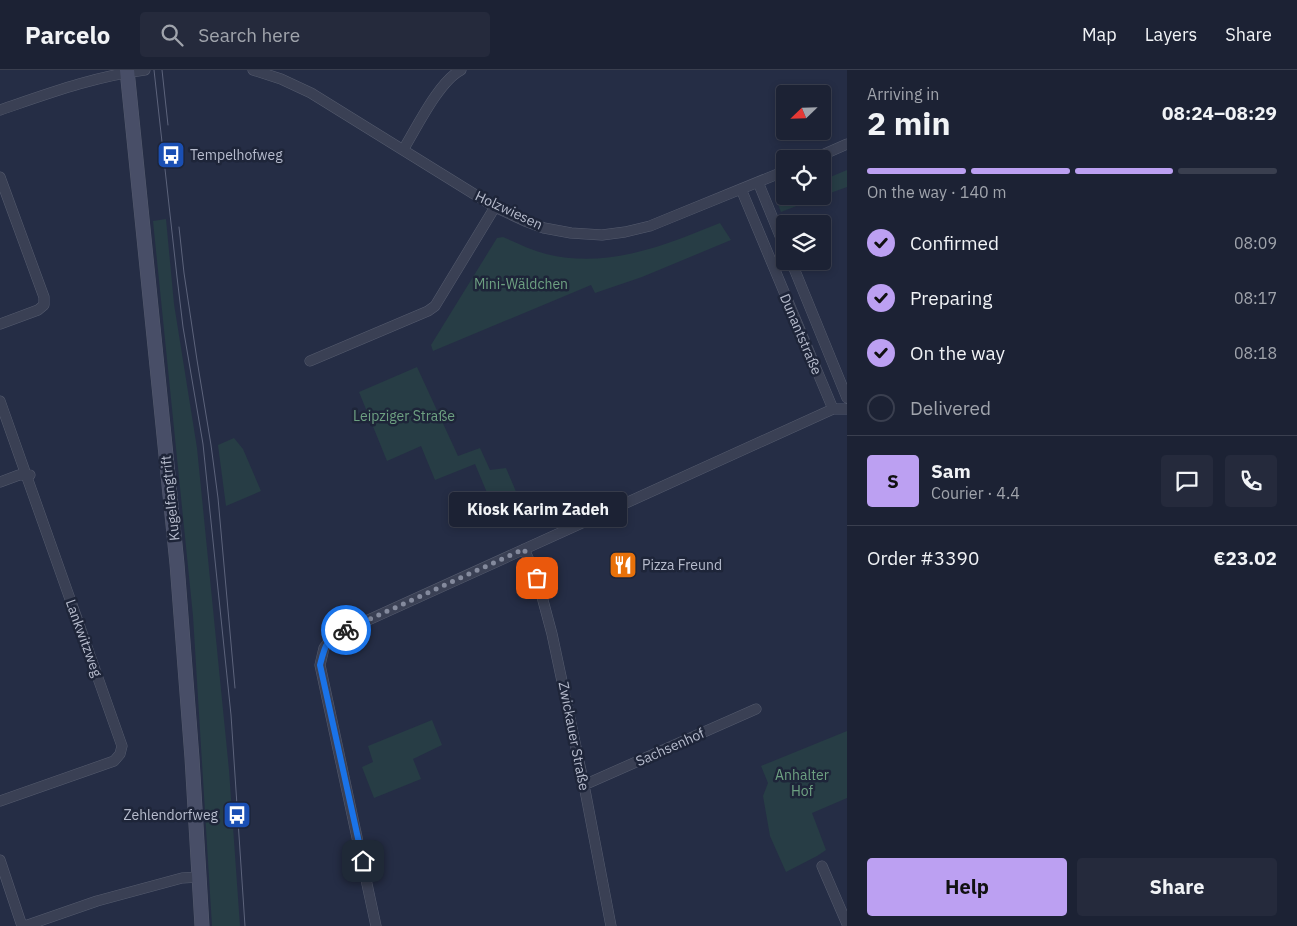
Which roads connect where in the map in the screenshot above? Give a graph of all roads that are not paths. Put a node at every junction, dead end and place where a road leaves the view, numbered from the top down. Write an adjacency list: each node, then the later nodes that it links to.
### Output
1 (145, 70): 4 (street)
2 (253, 70): 7 (street, Holzwiesen)
3 (461, 70): 7 (street)
4 (127, 71): 5 (street); 30 (street, Kugelfangtrift)
5 (0, 110)
6 (847, 144): 8 (street)
7 (403, 150): 13 (street, Holzwiesen)
8 (831, 151)
9 (776, 175): 11 (street, Holzwiesen)
10 (0, 177): 16 (street)
11 (758, 182): 12 (street, Holzwiesen); 14 (street)
12 (741, 189): 13 (street, Holzwiesen); 20 (street, Dunantstraße)
13 (495, 207): 17 (street)
14 (776, 226)
15 (795, 270): 18 (street, Dunantstraße)
16 (0, 324)
17 (310, 361)
18 (847, 398)
19 (0, 400): 22 (street, Lankwitzweg)
20 (832, 409): 21 (street); 24 (street)
21 (847, 409)
22 (28, 475): 23 (street); 27 (street, Lankwitzweg)
23 (0, 482)
24 (524, 549): 26 (street, Zwickauer Straße); 34 (street)
25 (756, 709): 26 (street, Sachsenhof)
26 (584, 785): 35 (street, Zwickauer Straße)
27 (0, 801)
28 (0, 860): 32 (street)
29 (822, 866): 31 (street)
30 (199, 877): 32 (street); 33 (street, Kugelfangtrift)
31 (847, 924)
32 (24, 926)
33 (202, 926)
34 (376, 926)
35 (611, 926)

